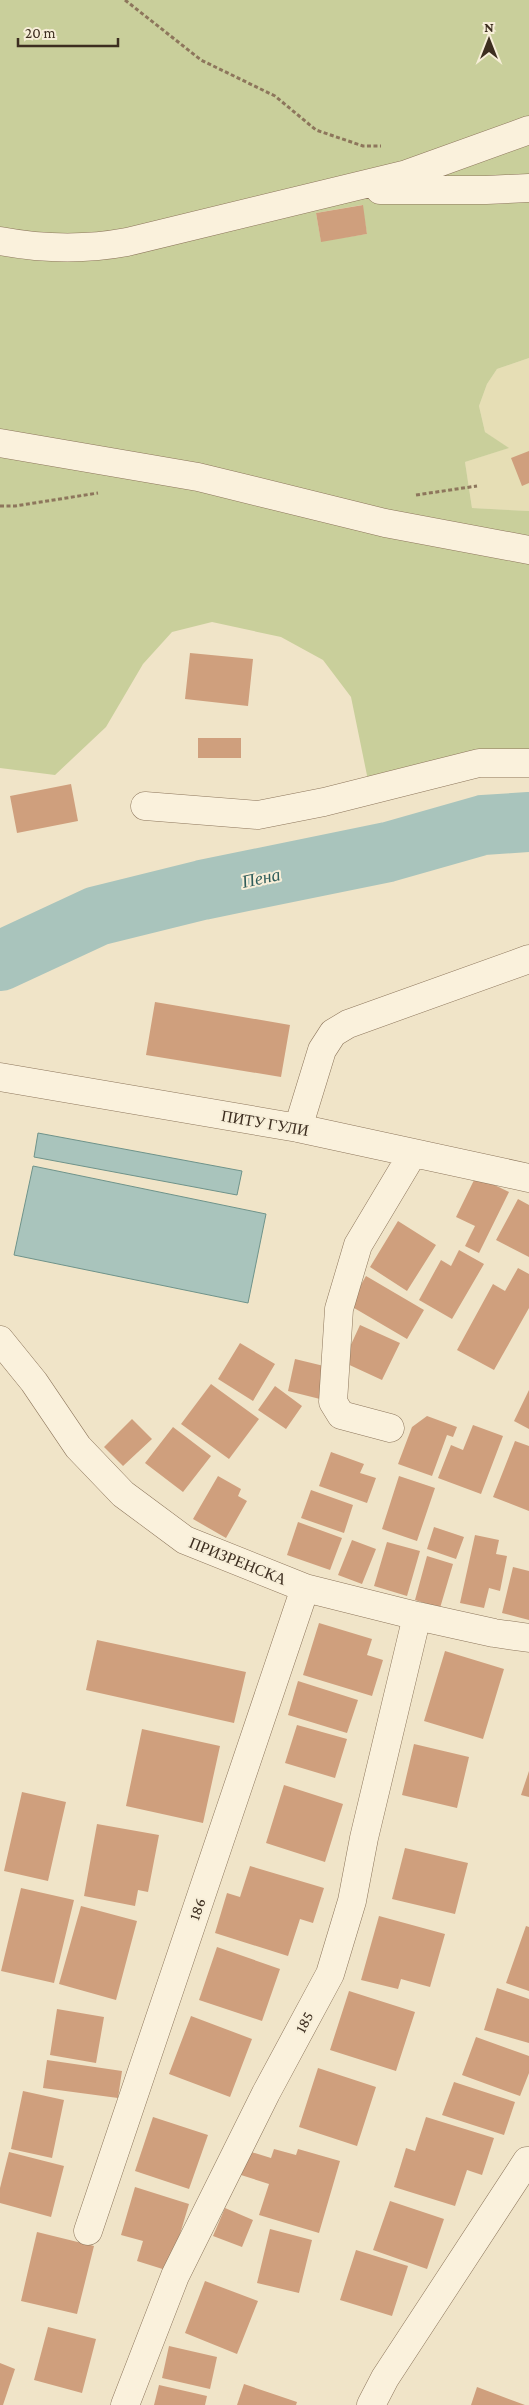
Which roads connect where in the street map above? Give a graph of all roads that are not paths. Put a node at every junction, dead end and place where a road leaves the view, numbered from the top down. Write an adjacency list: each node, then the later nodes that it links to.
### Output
1 (529, 130): 3 (street)
2 (529, 188): 3 (street)
3 (346, 189): 4 (street)
4 (0, 241)
5 (0, 443): 6 (street)
6 (529, 550)
7 (529, 763): 8 (street)
8 (145, 806)
9 (529, 959): 11 (street)
10 (0, 1077): 11 (street, ПИТУ ГУЛИ)
11 (298, 1128): 12 (street, ПИТУ ГУЛИ)
12 (413, 1153): 13 (street, ПИТУ ГУЛИ); 15 (street)
13 (529, 1178)
14 (0, 1340): 16 (street, ПРИЗРЕНСКА)
15 (390, 1428)
16 (305, 1588): 17 (street, ПРИЗРЕНСКА); 20 (street, 186)
17 (417, 1616): 18 (street, ПРИЗРЕНСКА); 21 (street, 185)
18 (529, 1638)
19 (526, 2161): 22 (street)
20 (88, 2231)
21 (125, 2405)
22 (371, 2405)

